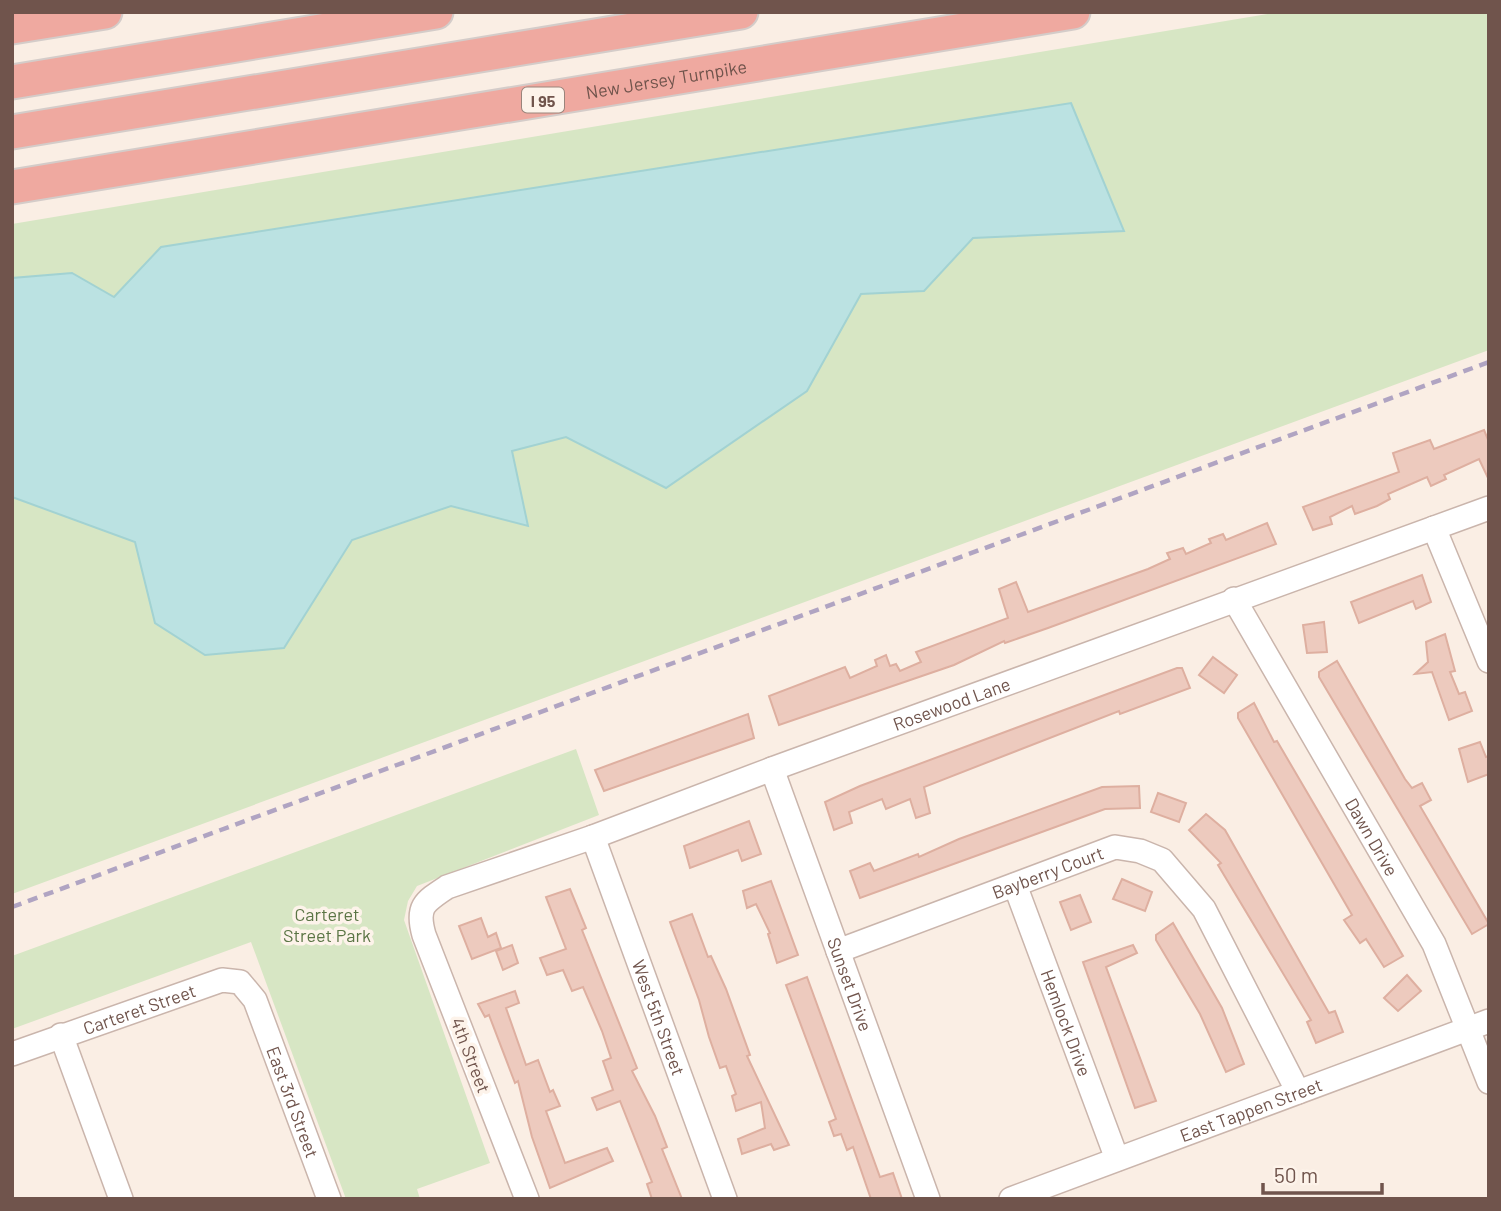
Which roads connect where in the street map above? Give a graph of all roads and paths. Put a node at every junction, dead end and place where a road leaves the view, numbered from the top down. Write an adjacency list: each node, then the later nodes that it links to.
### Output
1 (105, 12): 5 (highway)
2 (436, 12): 6 (highway)
3 (741, 12): 7 (highway)
4 (1073, 12): 8 (highway, New Jersey Turnpike / I 95)
5 (12, 27)
6 (12, 82)
7 (12, 132)
8 (12, 187)
9 (1489, 508): 10 (street, Rosewood Lane)
10 (1434, 528): 11 (street, Rosewood Lane); 12 (street)
11 (1234, 599): 13 (street, Rosewood Lane); 19 (street, Dawn Drive)
12 (1489, 661)
13 (772, 769): 14 (street, Rosewood Lane); 17 (street, Sunset Drive)
14 (593, 837): 16 (street, Rosewood Lane); 28 (street, West 5th Street)
15 (1015, 885): 17 (street, Bayberry Court); 23 (street, Bayberry Court); 24 (street, Hemlock Drive)
16 (422, 911): 27 (street, 4th Street)
17 (838, 951): 29 (street, Sunset Drive)
18 (257, 1006): 20 (street, Carteret Street); 26 (street, East 3rd Street)
19 (1478, 1025): 22 (street, Dawn Drive); 23 (street, East Tappen Street)
20 (61, 1035): 21 (street, Carteret Street); 25 (street)
21 (12, 1054)
22 (1489, 1082)
23 (1298, 1092): 24 (street, East Tappen Street)
24 (1117, 1159): 30 (street, East Tappen Street)
25 (121, 1199)
26 (329, 1199)
27 (527, 1199)
28 (725, 1199)
29 (928, 1199)
30 (1011, 1199)

